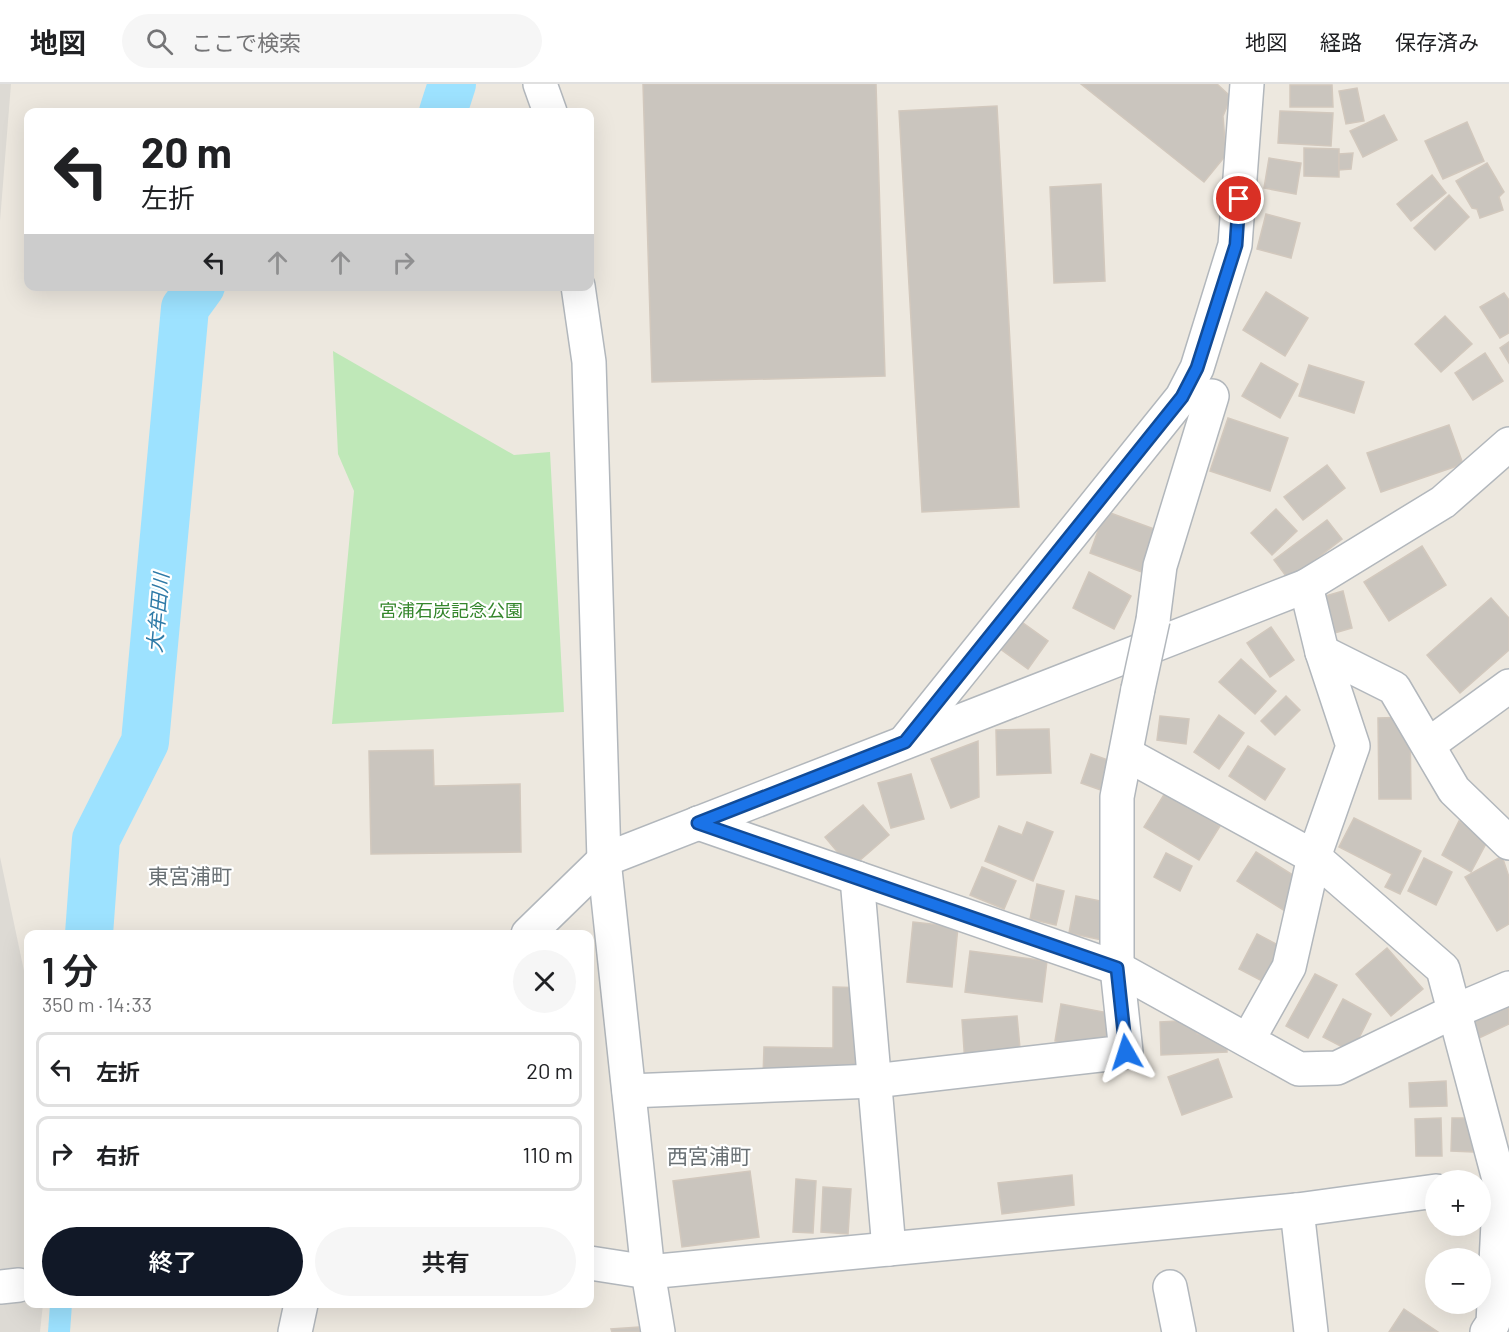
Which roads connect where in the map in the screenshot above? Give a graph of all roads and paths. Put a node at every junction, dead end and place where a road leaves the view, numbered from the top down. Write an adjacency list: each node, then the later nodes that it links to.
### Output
1 (540, 84): 3 (street)
2 (1247, 84): 10 (street)
3 (549, 108)
4 (579, 291): 16 (street)
5 (1212, 396): 12 (street, bridge)
6 (1509, 444): 7 (street)
7 (1306, 586): 8 (street); 10 (street)
8 (1322, 652): 11 (street); 15 (street)
9 (1509, 686): 11 (street)
10 (905, 742): 13 (street)
11 (1428, 745): 14 (street)
12 (1126, 754): 15 (street); 19 (street)
13 (698, 823): 16 (street); 17 (street)
14 (1509, 843)
15 (1314, 857): 21 (street); 22 (street)
16 (604, 860): 18 (street); 24 (street)
17 (857, 878): 19 (street); 23 (street)
18 (532, 930)
19 (1117, 968): 22 (street); 23 (street)
20 (1509, 988): 21 (street)
21 (1455, 1011): 22 (street); 25 (street)
22 (1248, 1040)
23 (874, 1081): 24 (street); 28 (street)
24 (628, 1091): 30 (street)
25 (1496, 1183): 33 (street)
26 (1425, 1193): 27 (street)
27 (1297, 1210): 28 (street); 37 (street)
28 (889, 1249): 30 (street)
29 (594, 1264): 30 (street)
30 (648, 1272): 35 (street)
31 (1170, 1287): 36 (street)
32 (300, 1308): 34 (street)
33 (1496, 1327)
34 (295, 1332)
35 (658, 1332)
36 (1179, 1332)
37 (1311, 1332)

